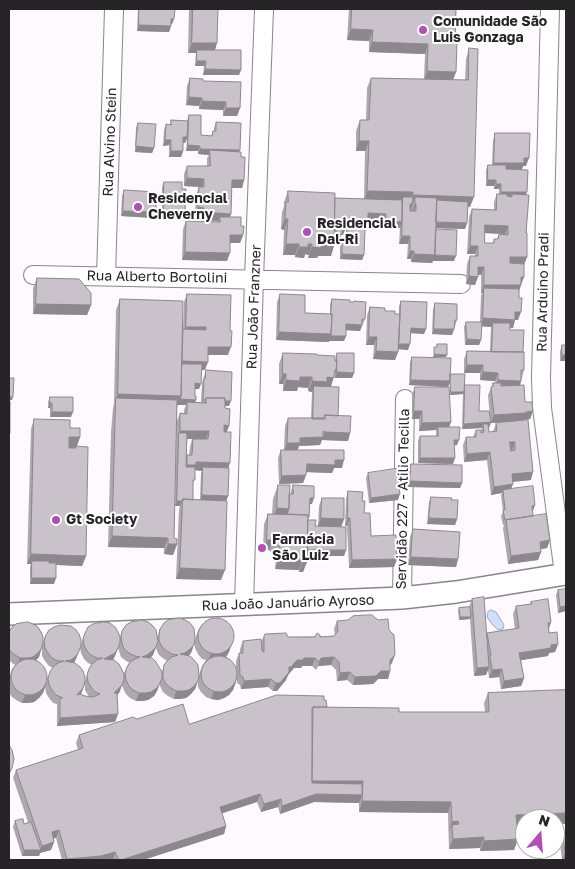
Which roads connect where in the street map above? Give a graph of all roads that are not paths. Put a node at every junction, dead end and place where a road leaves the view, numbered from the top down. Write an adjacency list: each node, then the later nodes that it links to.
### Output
1 (114, 9): 5 (street, Rua Alvino Stein)
2 (264, 9): 6 (street, Rua João Franzner)
3 (550, 9): 9 (street, Rua Arduino Pradi)
4 (33, 275): 5 (street, Rua Alberto Bortolini)
5 (106, 276): 6 (street, Rua Alberto Bortolini)
6 (254, 280): 7 (street, Rua Alberto Bortolini); 11 (street, Rua João Franzner)
7 (461, 284)
8 (404, 399): 10 (street, Servidão 227 - Atilio Tecilla)
9 (565, 574): 10 (main road, Rua João Januário Ayroso)
10 (402, 598): 11 (main road, Rua João Januário Ayroso)
11 (244, 604): 12 (main road, Rua João Januário Ayroso)
12 (9, 614)

